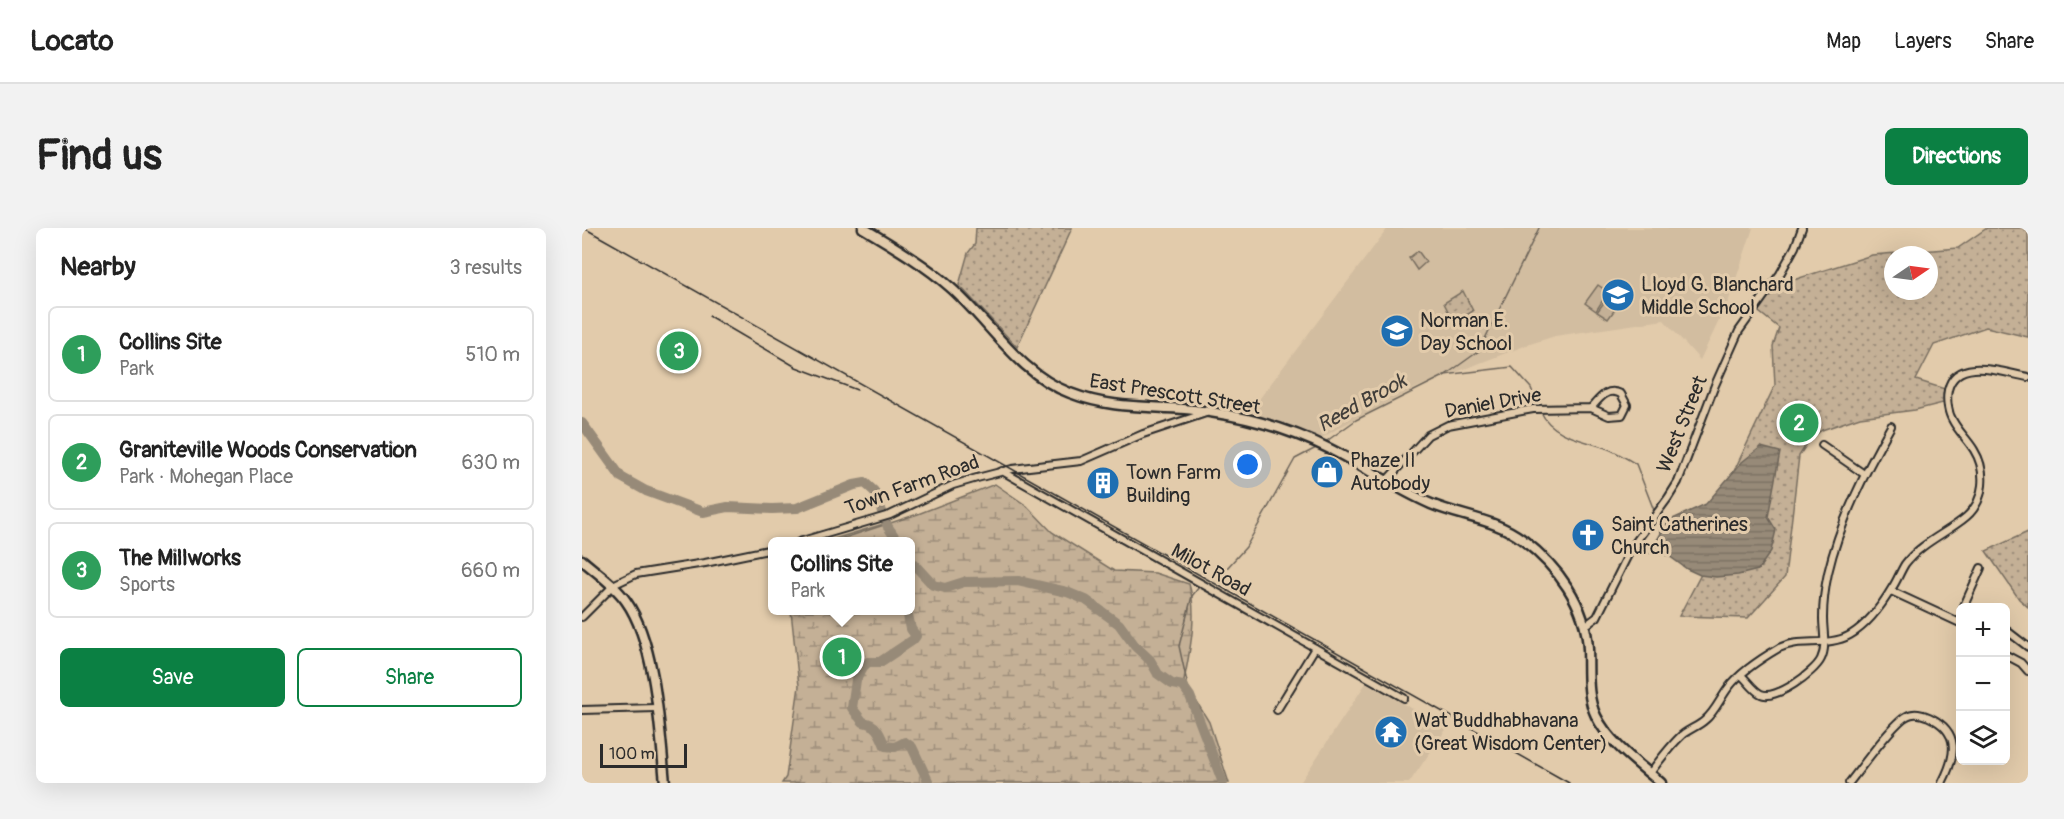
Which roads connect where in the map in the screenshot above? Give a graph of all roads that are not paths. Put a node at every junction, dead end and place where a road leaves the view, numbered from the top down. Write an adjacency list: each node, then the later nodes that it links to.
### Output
1 (863, 228): 5 (main road, East Prescott Street)
2 (1802, 228): 20 (street, West Street)
3 (2028, 377): 16 (street)
4 (1591, 408): 4 (street, Daniel Drive); 10 (street, Daniel Drive)
5 (1209, 411): 8 (street, Town Farm Road); 10 (main road, East Prescott Street)
6 (1891, 426): 9 (street)
7 (1822, 446): 9 (street)
8 (1002, 471): 11 (street, Town Farm Road); 24 (street, Milot Road)
9 (1864, 474): 22 (street)
10 (1387, 480): 20 (main road, East Prescott Street)
11 (816, 537)
12 (768, 550): 15 (street)
13 (582, 560): 15 (main road)
14 (1981, 568): 17 (street)
15 (613, 587): 18 (street); 29 (main road)
16 (1891, 591): 19 (street); 22 (street)
17 (1965, 603)
18 (582, 617)
19 (1956, 621)
20 (1586, 626): 32 (main road)
21 (2010, 633): 23 (street)
22 (1824, 643): 27 (street); 27 (street)
23 (2028, 647)
24 (1315, 648): 28 (street, Milot Road); 31 (street)
25 (2010, 657): 26 (street)
26 (2028, 670)
27 (1741, 675): 32 (street)
28 (1404, 698)
29 (656, 708): 30 (street); 33 (main road)
30 (582, 710)
31 (1277, 710)
32 (1650, 773): 34 (main road)
33 (665, 783)
34 (1661, 783)
35 (1849, 783): 36 (street)
36 (1942, 783)

